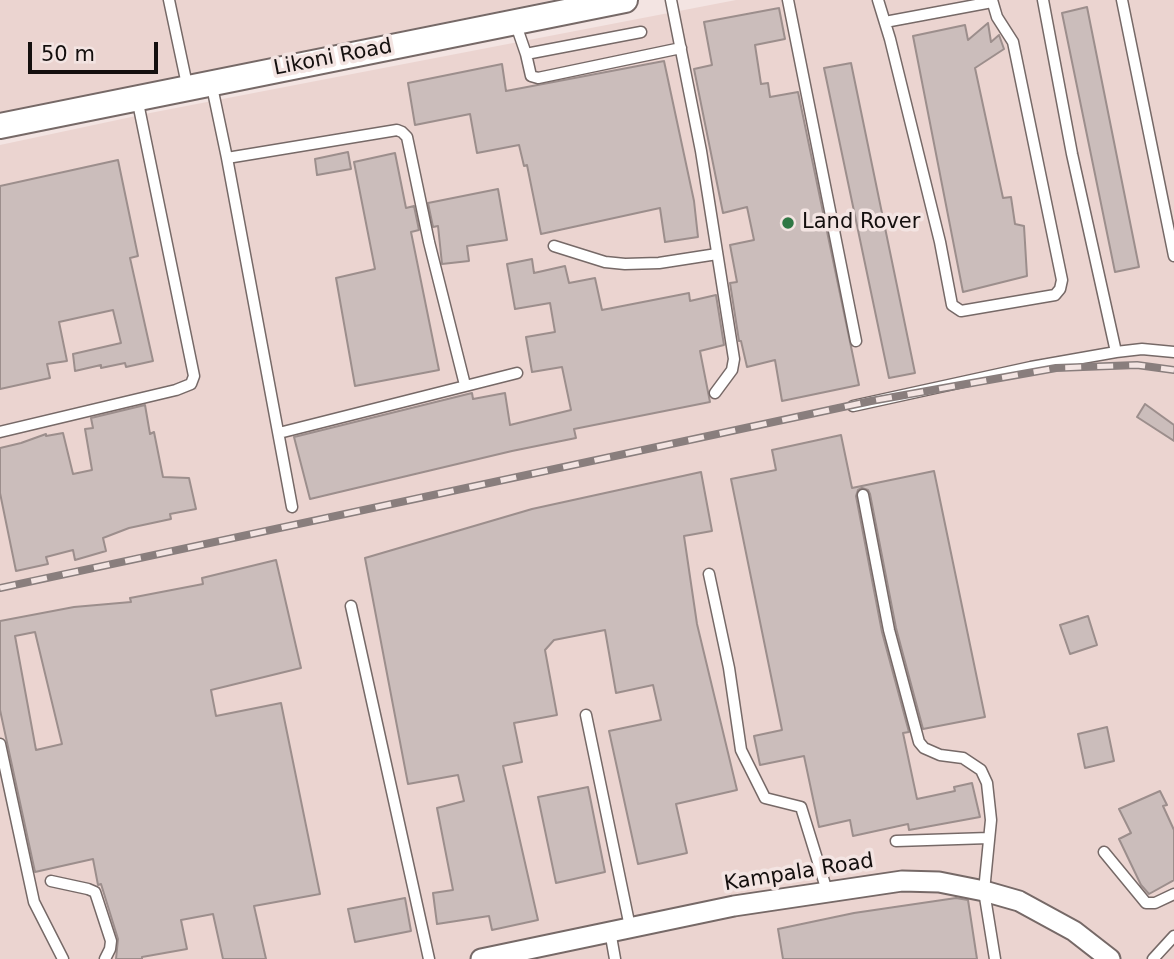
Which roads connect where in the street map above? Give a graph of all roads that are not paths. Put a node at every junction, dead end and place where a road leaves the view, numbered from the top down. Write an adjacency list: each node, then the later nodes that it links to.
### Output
1 (169, 0): 15 (lane)
2 (580, 0): 15 (street, Likoni Road)
3 (625, 0): 10 (street, Likoni Road)
4 (671, 0): 13 (lane)
5 (788, 0): 23 (lane)
6 (878, 0): 11 (lane)
7 (1043, 0): 24 (lane)
8 (1122, 0): 22 (lane)
9 (992, 1): 11 (lane); 11 (lane)
10 (515, 22): 14 (lane); 15 (street, Likoni Road)
11 (885, 22)
12 (641, 32): 14 (lane)
13 (681, 48): 14 (lane); 21 (lane)
14 (526, 54)
15 (199, 81): 16 (street, Likoni Road); 17 (street, Likoni Road); 19 (lane)
16 (137, 97): 18 (street, Likoni Road); 30 (lane)
17 (0, 117)
18 (0, 126)
19 (228, 158): 27 (lane); 31 (lane)
20 (554, 246): 21 (lane)
21 (717, 254): 28 (lane)
22 (1174, 256)
23 (856, 341)
24 (1116, 352): 25 (lane); 29 (lane)
25 (1174, 352)
26 (517, 373): 27 (lane)
27 (465, 385): 31 (lane)
28 (715, 393)
29 (853, 405)
30 (0, 432)
31 (279, 433): 33 (lane)
32 (863, 495): 38 (lane)
33 (292, 506)
34 (709, 574): 42 (lane)
35 (351, 606): 49 (lane)
36 (586, 715): 45 (lane)
37 (0, 744): 47 (lane)
38 (989, 838): 39 (lane); 43 (lane)
39 (896, 841)
40 (1104, 852): 44 (lane)
41 (51, 881): 48 (lane)
42 (827, 891): 43 (street, Kampala Road); 45 (street, Kampala Road)
43 (984, 891): 52 (lane); 53 (street, Kampala Road)
44 (1174, 894)
45 (620, 929): 50 (street, Kampala Road); 51 (lane)
46 (1174, 936): 54 (lane)
47 (63, 959)
48 (105, 959)
49 (429, 959)
50 (481, 959)
51 (615, 959)
52 (995, 959)
53 (1110, 959)
54 (1153, 959)

